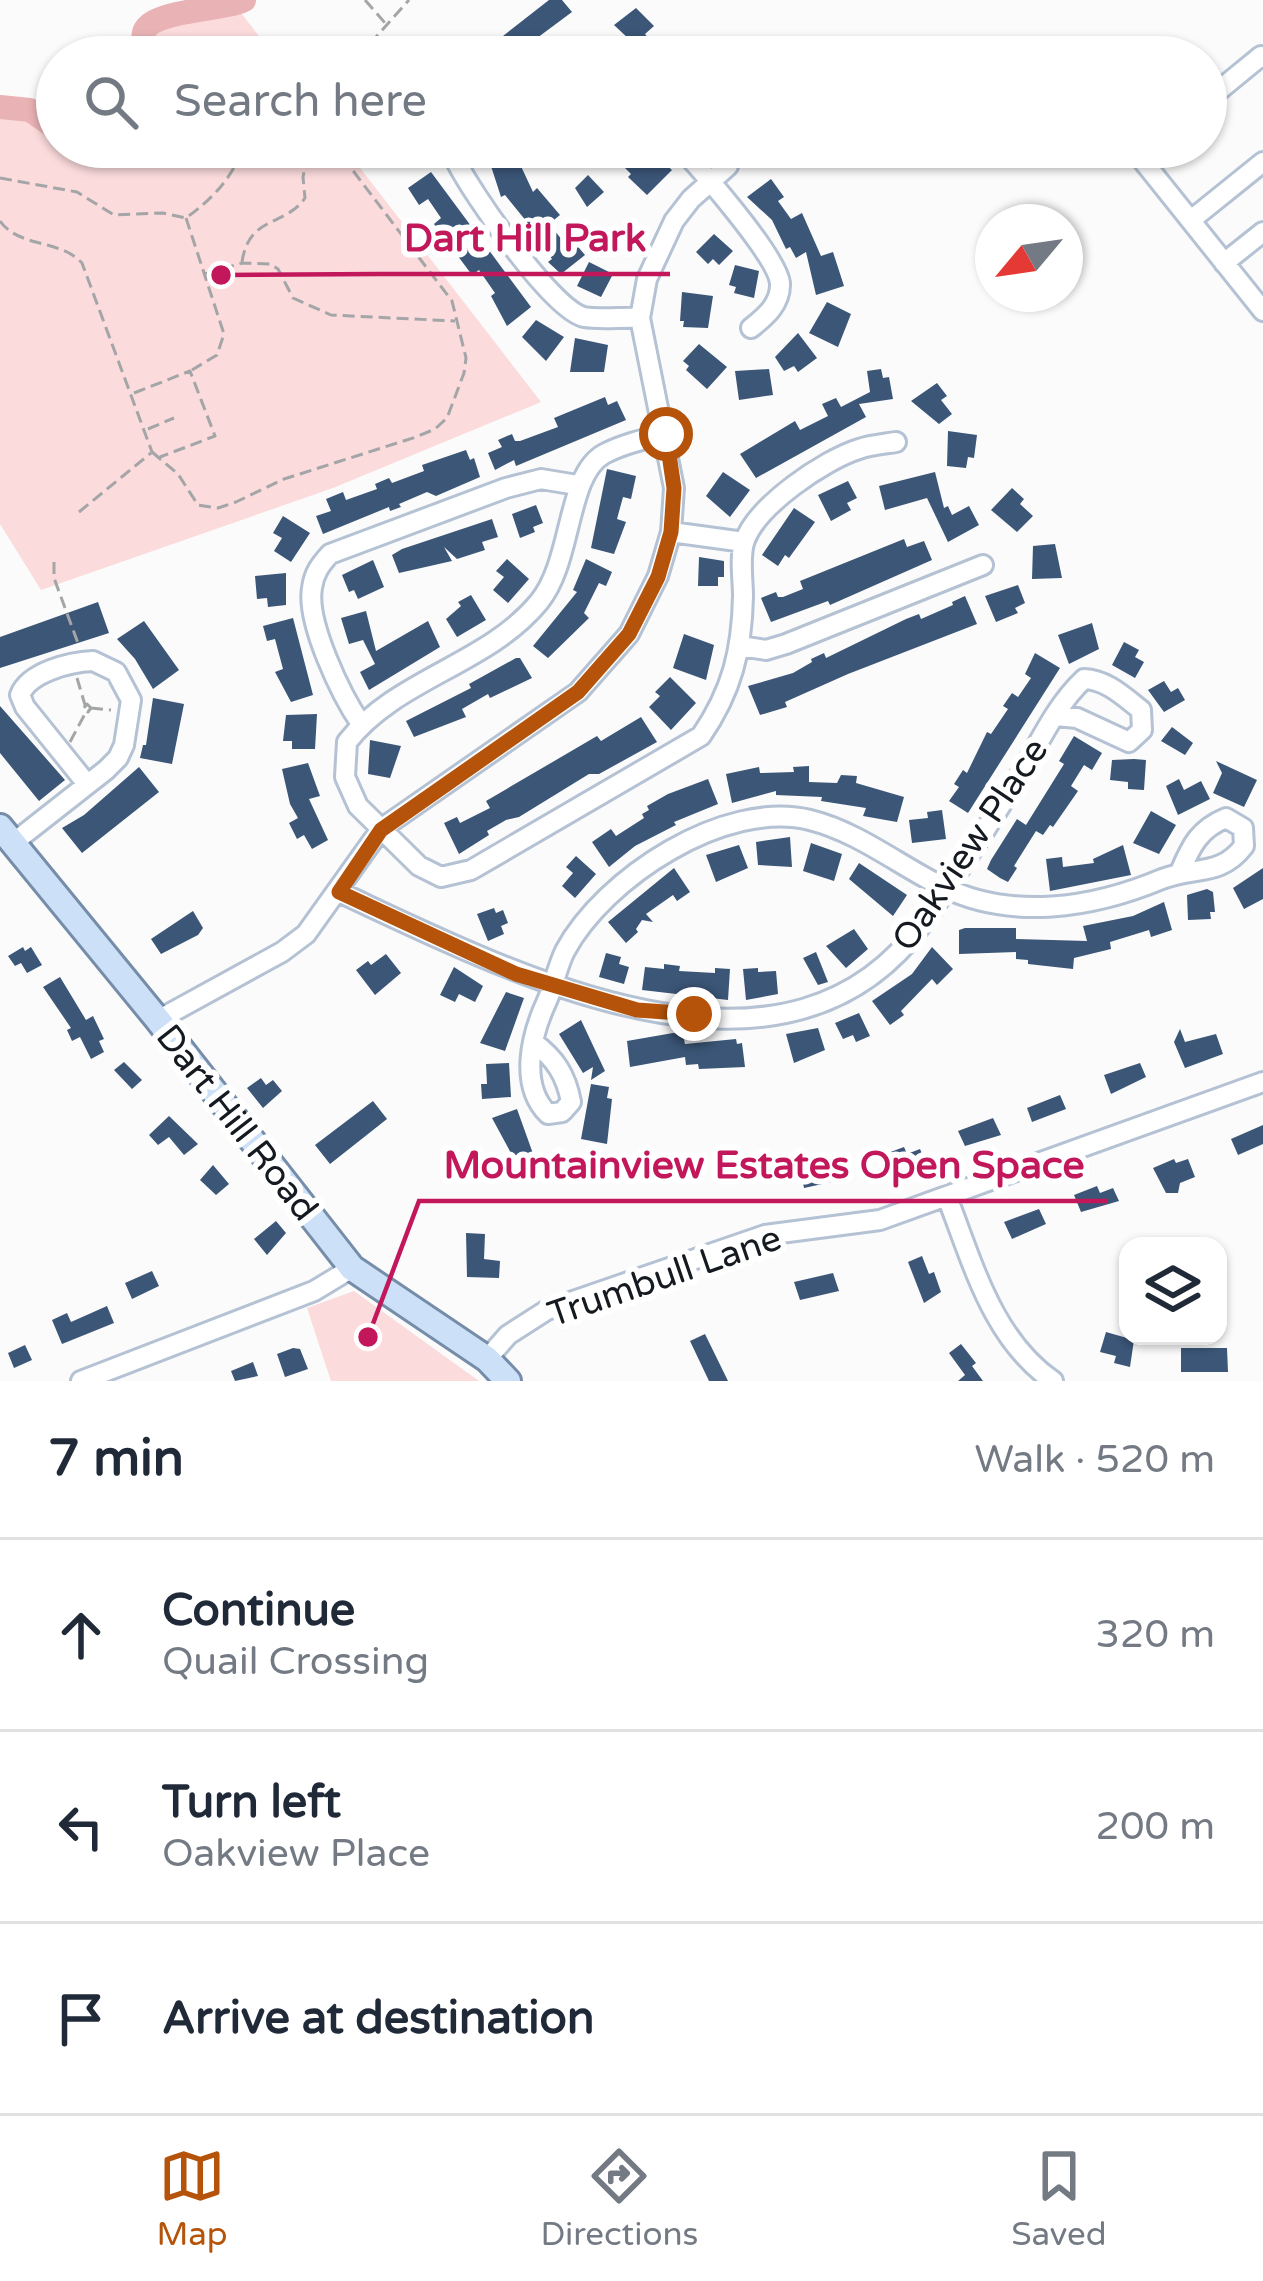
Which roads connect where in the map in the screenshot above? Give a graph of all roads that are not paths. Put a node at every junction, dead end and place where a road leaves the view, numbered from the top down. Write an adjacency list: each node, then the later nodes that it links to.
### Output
1 (1263, 58): 2 (street)
2 (1227, 83)
3 (1263, 162): 9 (street)
4 (460, 168): 13 (street)
5 (699, 168): 8 (street)
6 (726, 168): 8 (street)
7 (1149, 168): 9 (street)
8 (710, 181): 13 (street); 14 (street)
9 (1191, 220): 11 (street)
10 (1263, 232): 11 (street)
11 (1224, 262): 12 (street)
12 (1261, 305)
13 (640, 318): 15 (street)
14 (751, 328)
15 (666, 434): 17 (street); 18 (street)
16 (896, 442): 19 (street)
17 (577, 484): 23 (street); 23 (street)
18 (671, 532): 19 (street); 25 (street)
19 (744, 542): 21 (street)
20 (983, 565): 21 (street)
21 (740, 646): 25 (street)
22 (1055, 716): 22 (street, Oakview Place); 28 (street, Oakview Place)
23 (361, 724): 25 (street)
24 (88, 784): 24 (street); 26 (street)
25 (381, 830): 29 (street)
26 (7, 835): 31 (main road, Dart Hill Road)
27 (1180, 872): 28 (street)
28 (946, 889): 30 (street, Oakview Place); 30 (street)
29 (339, 892): 30 (street, Oakview Place); 31 (street)
30 (554, 985): 32 (street)
31 (158, 1020): 35 (main road, Dart Hill Road)
32 (533, 1042)
33 (1263, 1082): 34 (street, Trumbull Lane)
34 (947, 1197): 36 (street, Trumbull Lane); 39 (street)
35 (352, 1268): 36 (main road, Dart Hill Road); 37 (street)
36 (487, 1359): 38 (main road, Dart Hill Road)
37 (81, 1381)
38 (508, 1381)
39 (1053, 1381)

